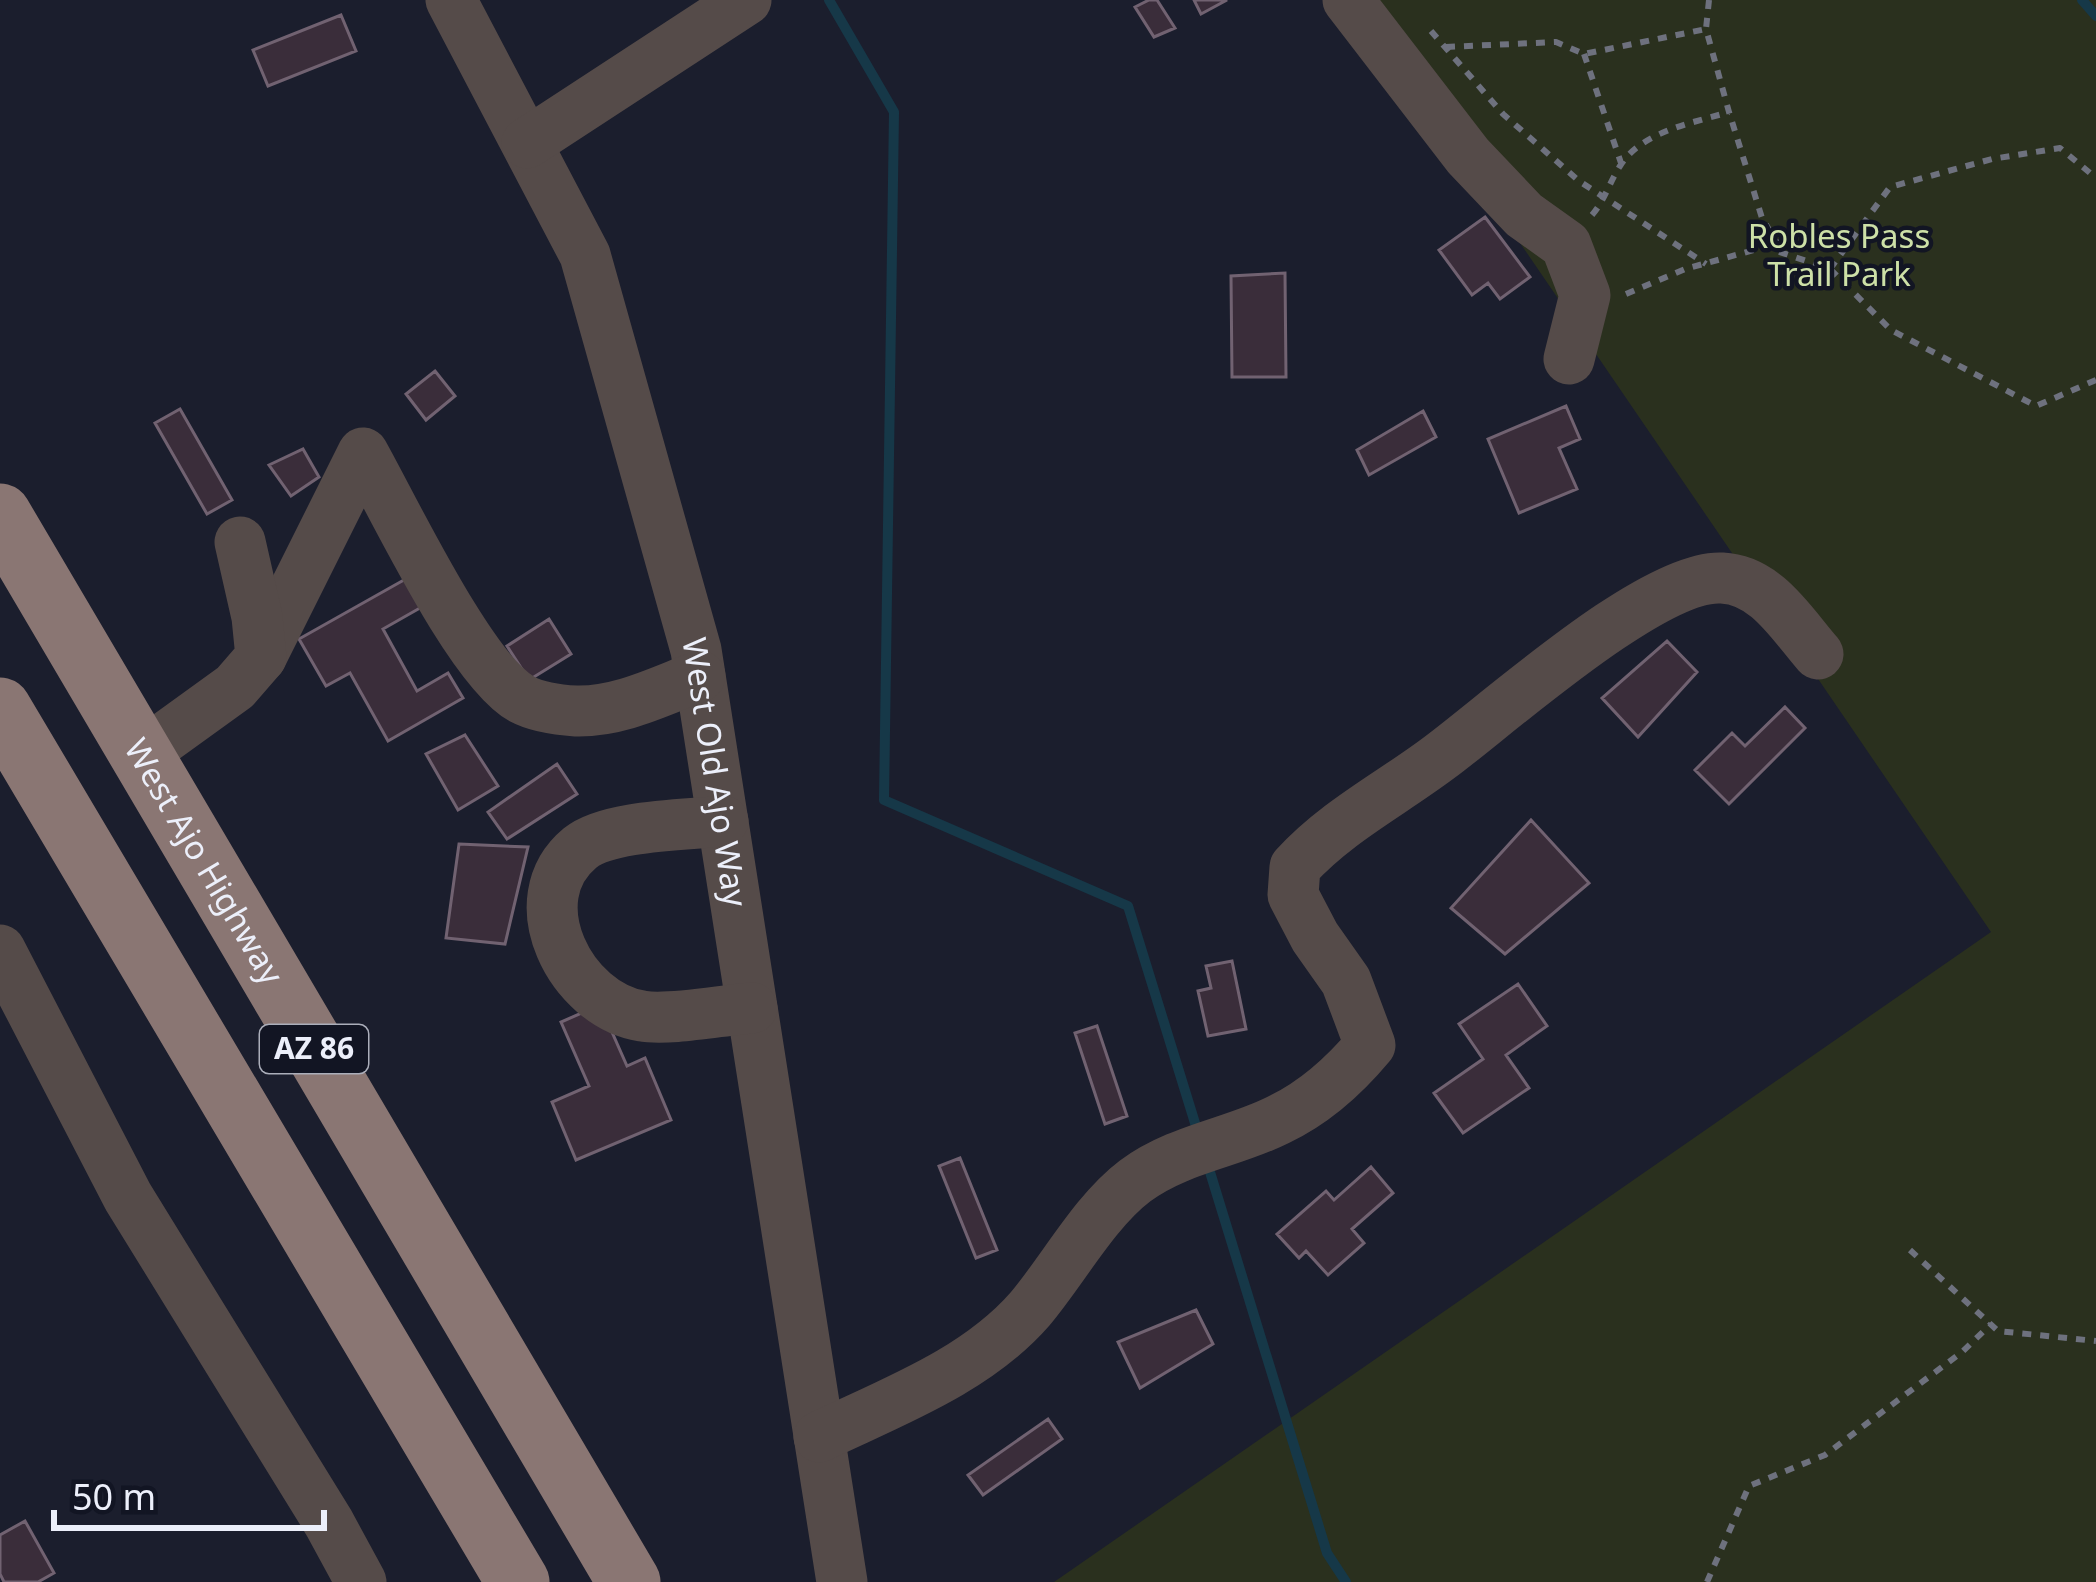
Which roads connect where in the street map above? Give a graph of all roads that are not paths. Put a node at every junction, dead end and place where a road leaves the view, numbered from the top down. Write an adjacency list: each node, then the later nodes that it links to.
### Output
1 (452, 0): 4 (street, West Old Ajo Way)
2 (746, 0): 4 (street)
3 (1348, 0): 5 (street)
4 (527, 143): 10 (street, West Old Ajo Way)
5 (1575, 336)
6 (0, 515): 12 (main road, West Ajo Highway / AZ 86)
7 (240, 542): 9 (street)
8 (1818, 654): 16 (street)
9 (261, 657): 10 (street); 12 (street)
10 (700, 676): 13 (street, West Old Ajo Way)
11 (0, 709): 18 (main road, AZ 86)
12 (141, 755): 19 (main road, West Ajo Highway / AZ 86)
13 (723, 820): 15 (street, West Old Ajo Way); 15 (street)
14 (0, 950): 17 (street)
15 (752, 1008): 16 (street, West Old Ajo Way)
16 (819, 1437): 20 (street, West Old Ajo Way)
17 (361, 1582)
18 (518, 1582)
19 (629, 1582)
20 (842, 1582)

